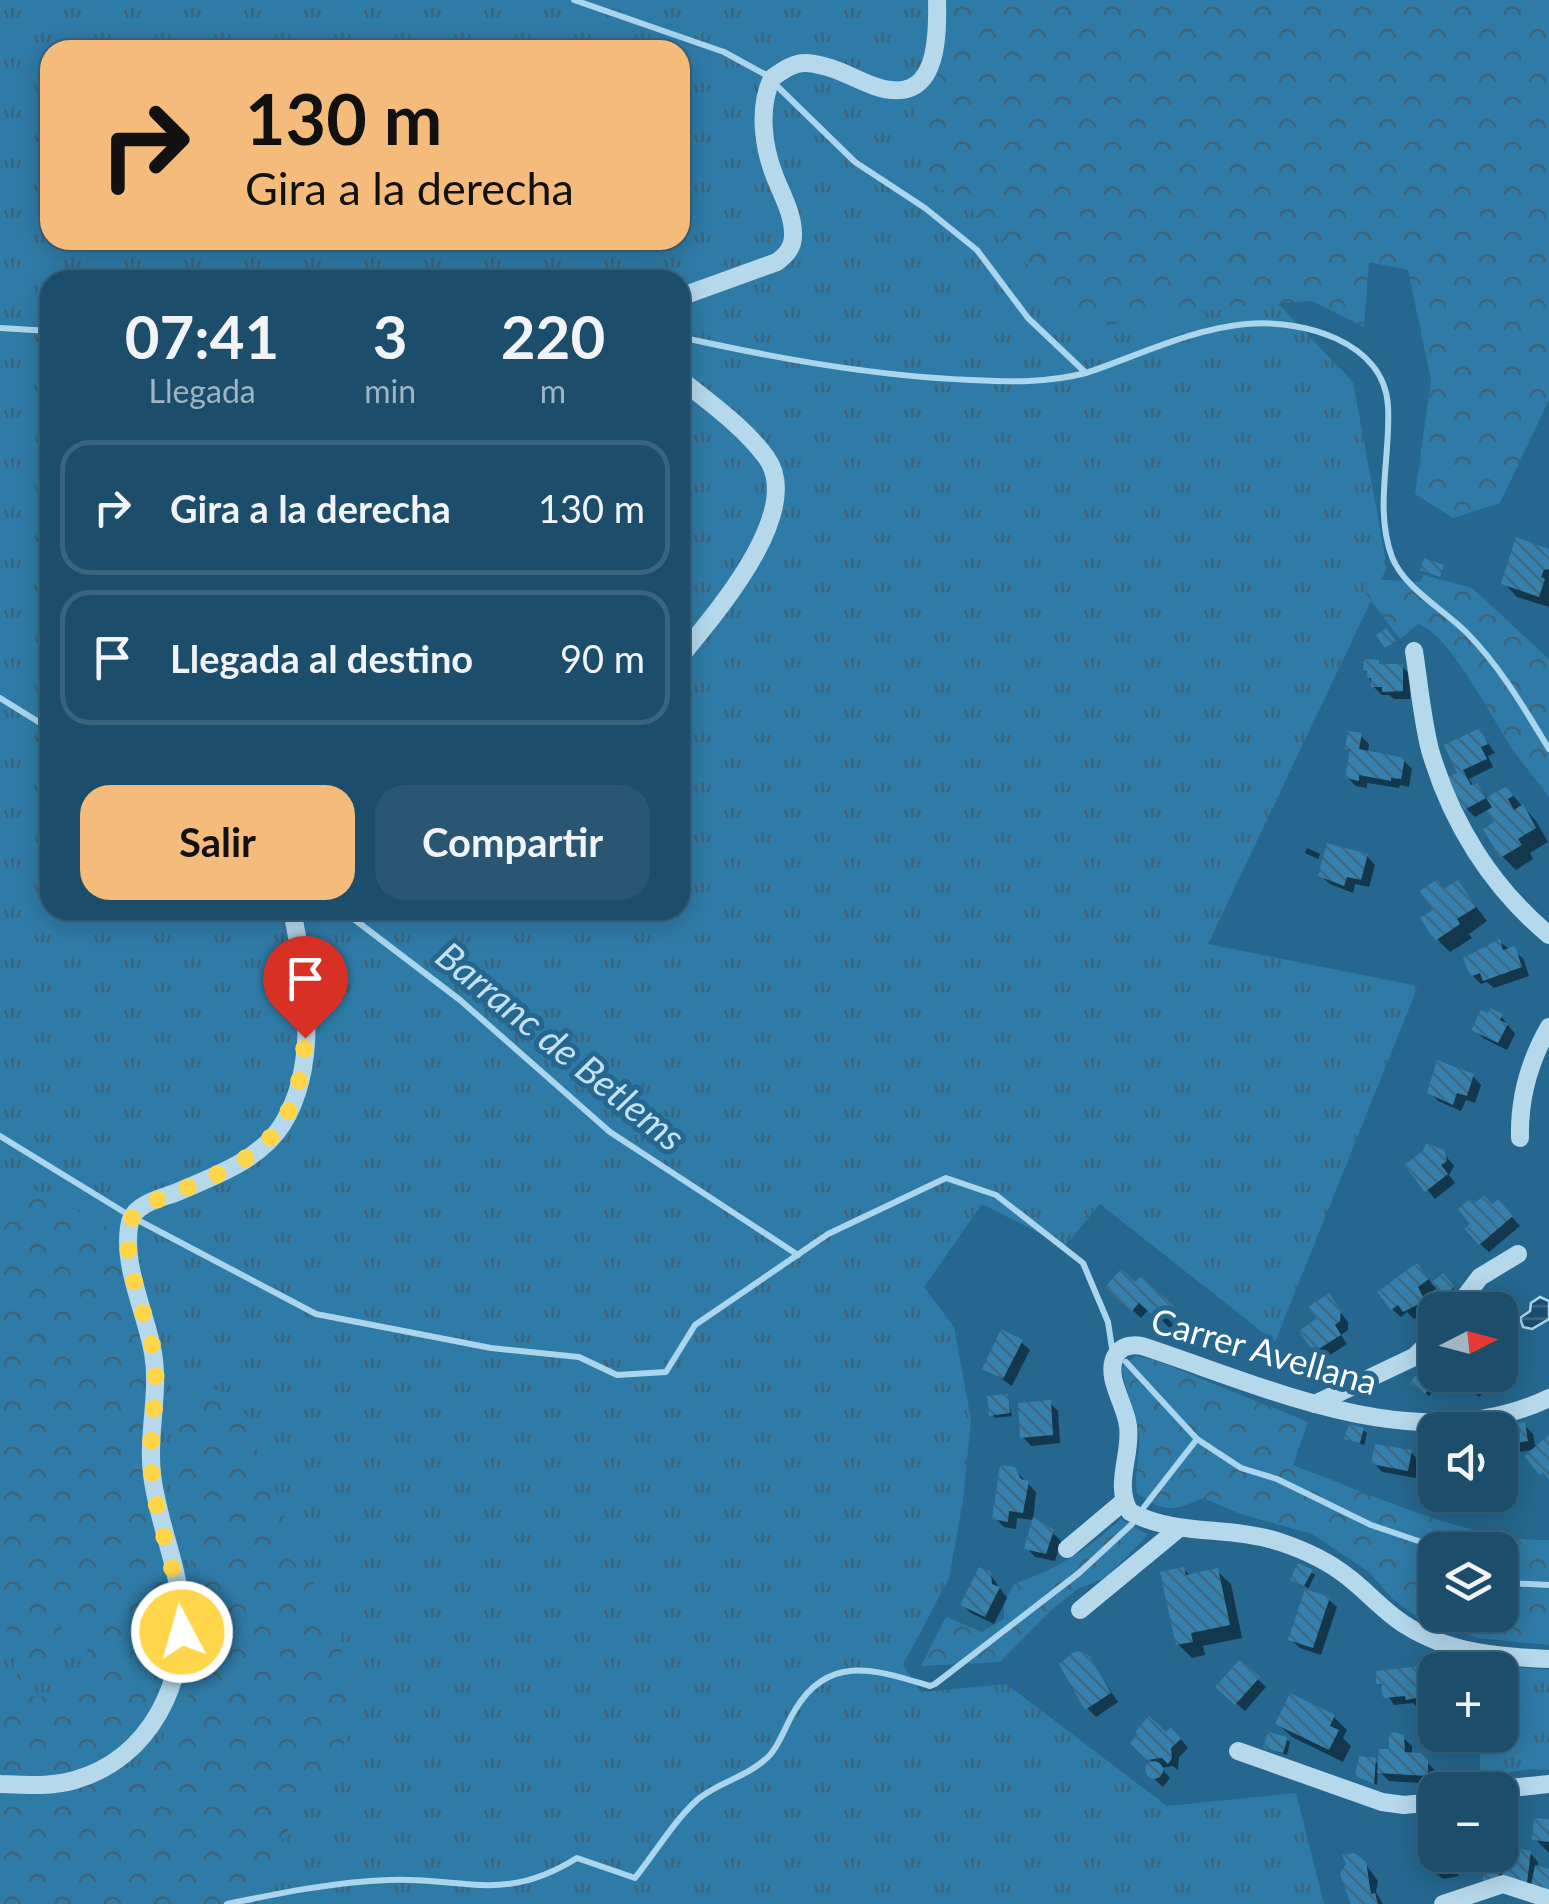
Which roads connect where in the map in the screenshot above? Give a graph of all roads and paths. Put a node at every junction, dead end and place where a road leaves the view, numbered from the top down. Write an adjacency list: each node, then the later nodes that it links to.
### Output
1 (937, 0): 2 (street)
2 (690, 293)
3 (690, 388): 4 (street)
4 (690, 644)
5 (1414, 651): 7 (street)
6 (294, 920): 21 (street)
7 (1549, 935)
8 (1549, 1027): 9 (street)
9 (1520, 1138)
10 (1518, 1254): 11 (street)
11 (1469, 1292)
12 (1418, 1352): 14 (street)
13 (1549, 1398): 14 (street, Carrer Avellana)
14 (1315, 1404): 15 (street, Carrer Avellana)
15 (1124, 1502): 16 (street); 17 (street)
16 (1178, 1529): 18 (street); 19 (street)
17 (1066, 1549)
18 (1080, 1610)
19 (1549, 1658)
20 (1238, 1751): 24 (street)
21 (0, 1784)
22 (1549, 1784): 23 (street)
23 (1518, 1787)
24 (1418, 1804)
25 (1549, 1899): 26 (street)
26 (1444, 1904)

